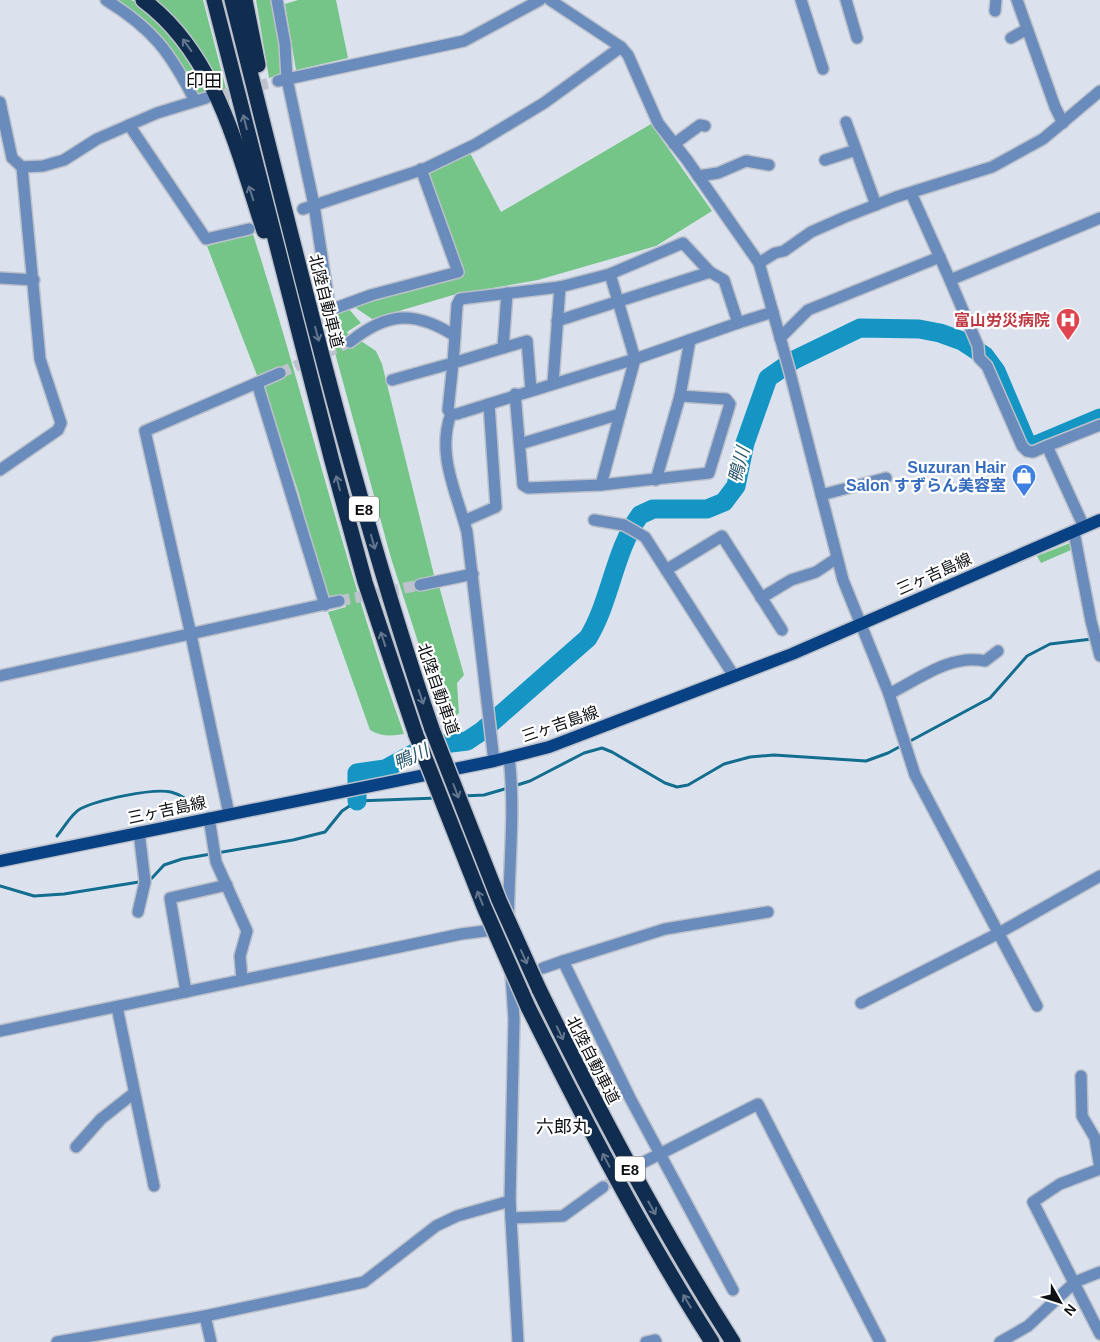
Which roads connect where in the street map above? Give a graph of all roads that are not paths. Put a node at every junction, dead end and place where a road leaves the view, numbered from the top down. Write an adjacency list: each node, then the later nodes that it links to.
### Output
1 (106, 0): 22 (street)
2 (143, 0): 57 (highway, one-way to 2)
3 (214, 0): 57 (highway, E8, one-way to 3)
4 (232, 0): 45 (highway, 北陸自動車道 / E8)
5 (245, 0): 45 (highway)
6 (277, 0): 17 (street)
7 (540, 0): 17 (street)
8 (551, 0): 15 (street)
9 (801, 0): 16 (street)
10 (846, 0): 13 (street)
11 (1017, 0): 12 (street)
12 (1027, 29): 14 (street); 21 (street)
13 (858, 38)
14 (1011, 38)
15 (621, 47): 24 (street); 31 (street)
16 (823, 69)
17 (283, 80): 35 (street)
18 (1100, 91): 21 (street)
19 (0, 102): 26 (street)
20 (846, 122): 25 (street)
21 (1063, 124): 33 (street)
22 (129, 125): 30 (street); 37 (street)
23 (705, 126): 24 (street)
24 (674, 144): 32 (street)
25 (856, 150): 27 (street); 34 (street)
26 (12, 158): 28 (street); 30 (street)
27 (825, 160)
28 (0, 161)
29 (769, 165): 32 (street)
30 (22, 167): 43 (street)
31 (421, 169): 35 (street); 35 (street)
32 (698, 176): 39 (street)
33 (911, 193): 34 (street); 38 (street)
34 (876, 204): 39 (street)
35 (309, 207)
36 (1100, 218): 44 (street)
37 (249, 229)
38 (940, 257): 44 (street); 53 (street)
39 (759, 263): 49 (street)
40 (710, 272): 41 (street); 48 (street); 51 (street)
41 (610, 274): 46 (street); 48 (street)
42 (0, 278): 43 (street)
43 (34, 280): 73 (street)
44 (950, 280): 72 (street)
45 (304, 287): 138 (highway, 北陸自動車道 / E8, one-way to 138, bridge)
46 (560, 287): 47 (street); 50 (street)
47 (507, 293): 52 (street); 56 (street)
48 (619, 301): 50 (street); 58 (street)
49 (773, 312): 51 (street); 53 (street)
50 (557, 321): 63 (street)
51 (738, 323): 54 (street)
52 (455, 336): 55 (street); 59 (street)
53 (780, 338): 77 (street)
54 (690, 340): 58 (street); 66 (street)
55 (350, 342)
56 (503, 348): 59 (street); 64 (street)
57 (304, 356): 137 (highway, E8, one-way to 57, bridge)
58 (635, 359): 63 (street); 69 (street)
59 (453, 363): 61 (street); 68 (street)
60 (280, 374): 62 (street)
61 (392, 380)
62 (257, 383): 88 (street); 91 (street)
63 (553, 383): 64 (street)
64 (531, 390): 65 (street)
65 (515, 394): 67 (street); 71 (street)
66 (680, 396): 75 (street); 75 (street)
67 (489, 404): 68 (street); 78 (street)
68 (451, 414): 78 (street)
69 (620, 414): 71 (street); 76 (street)
70 (1100, 425): 72 (street)
71 (520, 444): 76 (street)
72 (1047, 446): 81 (street)
73 (0, 470)
74 (886, 478): 77 (street)
75 (656, 480): 76 (street)
76 (601, 485)
77 (821, 494): 82 (street)
78 (464, 520): 84 (street)
79 (594, 520): 83 (street)
80 (1100, 520): 81 (main road, 三ヶ吉島線)
81 (1079, 529): 89 (main road, 三ヶ吉島線); 93 (street)
82 (837, 558): 86 (street); 89 (street)
83 (666, 570): 86 (street); 95 (street)
84 (473, 574): 85 (street); 98 (street)
85 (420, 584)
86 (761, 598): 90 (street)
87 (339, 602): 88 (street)
88 (325, 605): 91 (street)
89 (862, 624): 95 (main road, 三ヶ吉島線); 96 (street)
90 (782, 630)
91 (191, 635): 94 (street); 99 (street)
92 (998, 651): 96 (street)
93 (1100, 656)
94 (0, 676)
95 (734, 676): 97 (main road, 三ヶ吉島線)
96 (889, 694): 108 (street)
97 (509, 757): 98 (main road, 三ヶ吉島線); 107 (street)
98 (494, 761): 99 (main road, 三ヶ吉島線)
99 (229, 814): 100 (main road, 三ヶ吉島線)
100 (209, 818): 101 (main road, 三ヶ吉島線); 104 (street)
101 (139, 832): 102 (main road, 三ヶ吉島線); 105 (street)
102 (0, 861)
103 (1100, 876): 108 (street)
104 (227, 885): 111 (street); 112 (street)
105 (138, 912)
106 (768, 912): 109 (street)
107 (507, 928): 111 (street); 125 (street)
108 (998, 933): 113 (street); 114 (street)
109 (563, 961): 110 (street); 120 (street)
110 (543, 968)
111 (242, 980): 112 (street)
112 (186, 992): 115 (street)
113 (861, 1003)
114 (1037, 1006)
115 (117, 1007): 116 (street); 118 (street)
116 (0, 1031)
117 (1081, 1076): 122 (street)
118 (134, 1092): 119 (street); 123 (street)
119 (76, 1147)
120 (660, 1153): 121 (street); 129 (street); 139 (street)
121 (644, 1162)
122 (1100, 1169): 128 (street)
123 (154, 1186)
124 (603, 1187): 126 (street)
125 (510, 1201): 126 (street); 130 (street)
126 (510, 1218): 134 (street)
127 (1100, 1272): 128 (street)
128 (1075, 1282): 131 (street); 140 (street)
129 (732, 1290)
130 (205, 1316): 132 (street); 133 (street)
131 (1100, 1334)
132 (57, 1342)
133 (211, 1342)
134 (518, 1342)
135 (646, 1342): 136 (street)
136 (656, 1342)
137 (712, 1342)
138 (733, 1342)
139 (880, 1342)
140 (1000, 1342)

